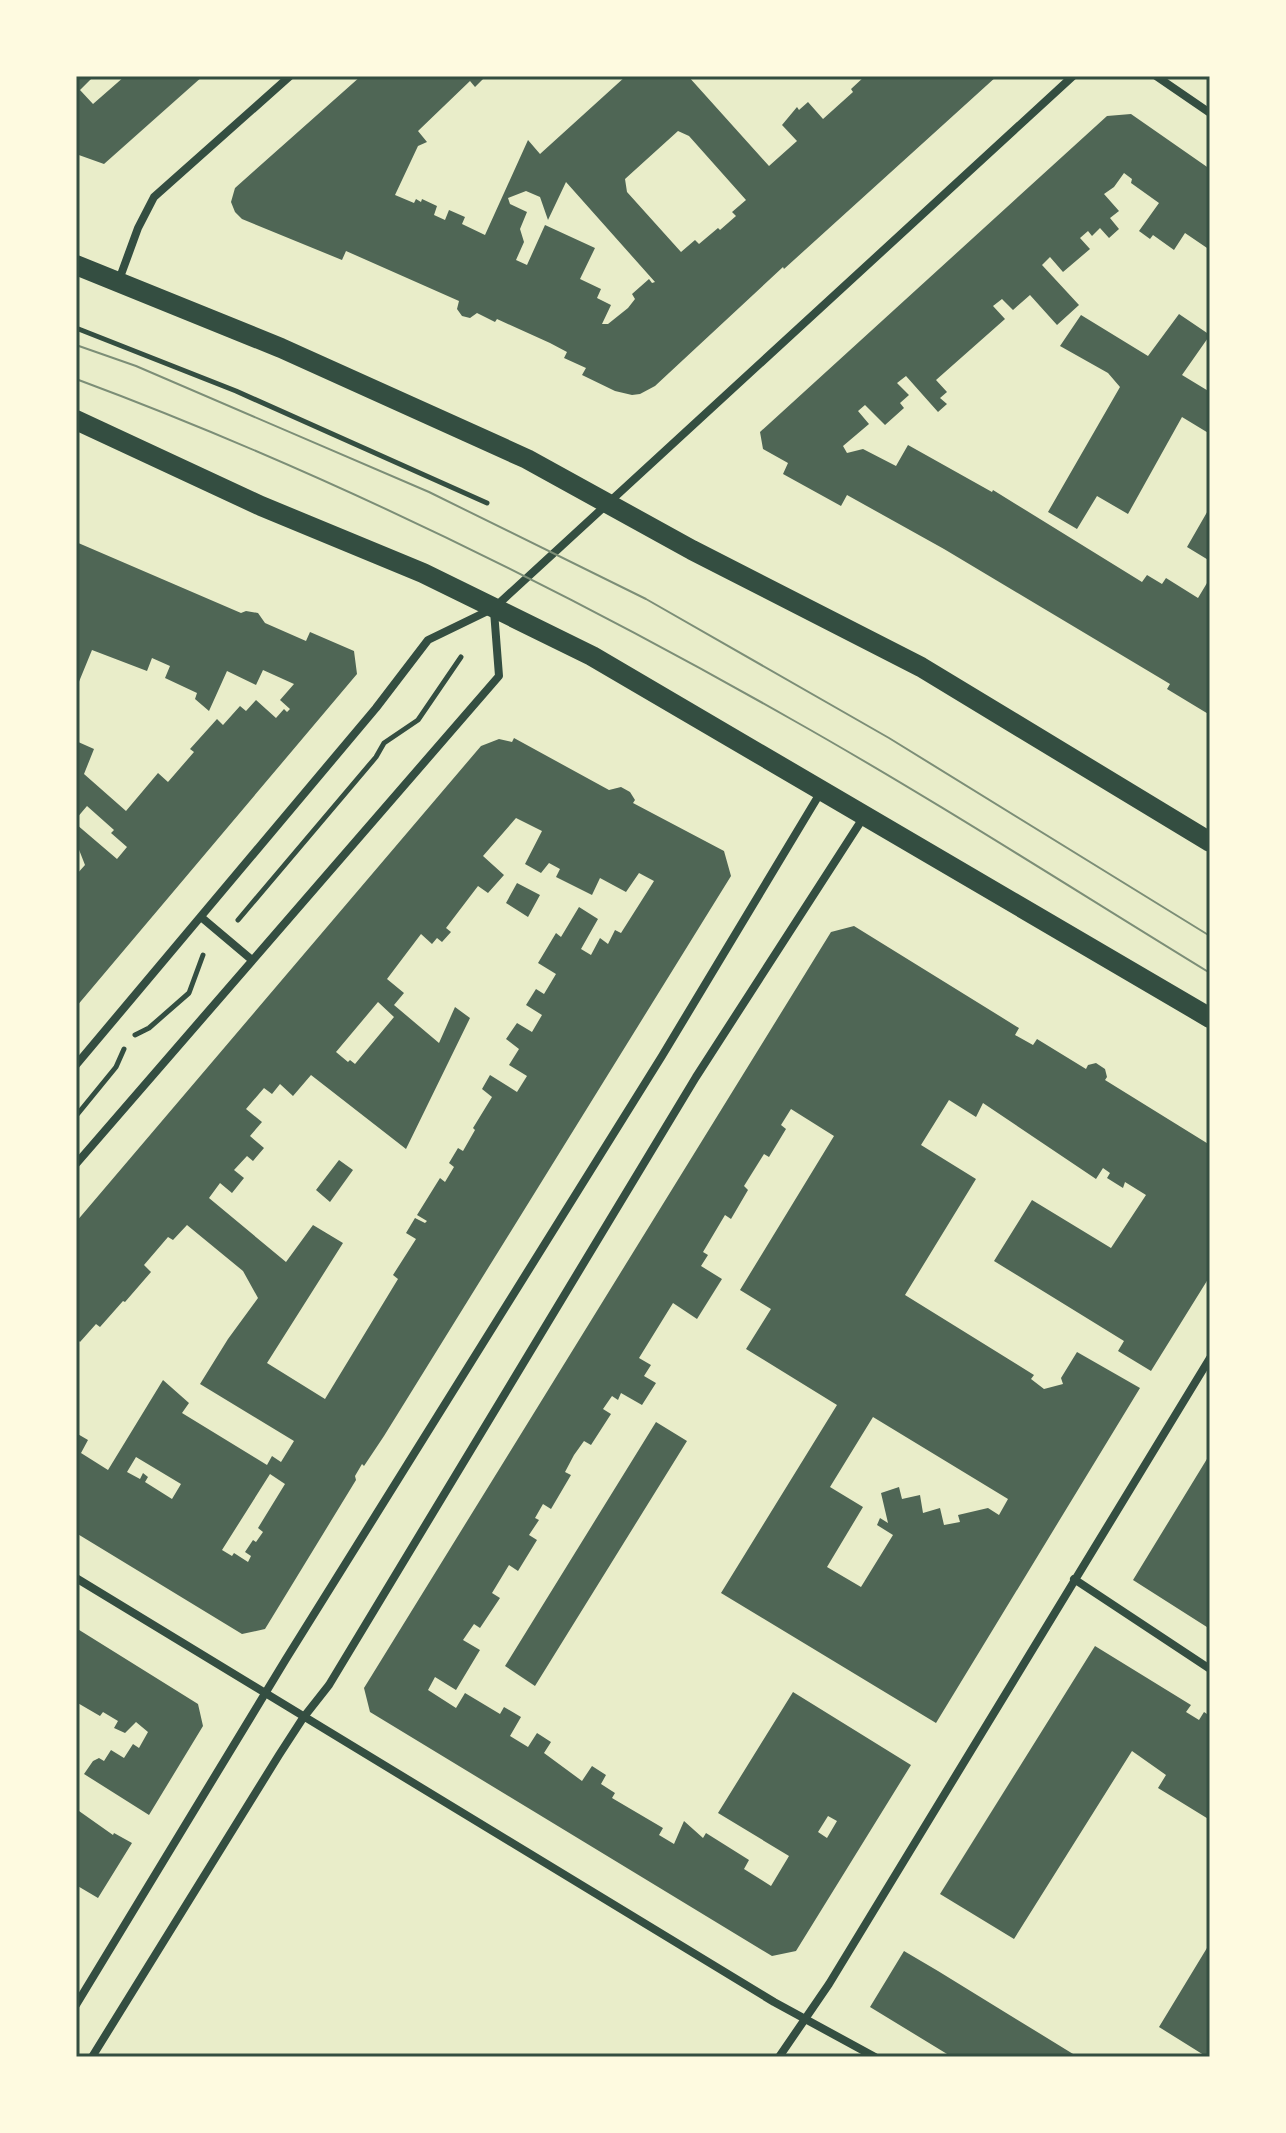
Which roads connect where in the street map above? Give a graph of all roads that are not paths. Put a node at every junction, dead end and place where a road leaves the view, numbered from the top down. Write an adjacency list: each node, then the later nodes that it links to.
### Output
1 (290, 76): 6 (street)
2 (1073, 76): 8 (street)
3 (1156, 76): 4 (street)
4 (1210, 113)
5 (76, 265): 6 (main road)
6 (118, 280): 8 (main road)
7 (76, 420): 9 (main road)
8 (609, 504): 9 (street); 12 (main road)
9 (494, 608): 10 (main road); 13 (street); 14 (street)
10 (822, 789): 11 (main road); 22 (street)
11 (865, 814): 15 (main road); 23 (street)
12 (1210, 842)
13 (201, 917): 14 (street); 16 (street)
14 (252, 960): 17 (street)
15 (1210, 1018)
16 (76, 1065)
17 (76, 1164)
18 (1210, 1358): 20 (street)
19 (76, 1578): 22 (street)
20 (1074, 1579): 21 (street); 25 (street)
21 (1210, 1669)
22 (265, 1694): 23 (street); 24 (street)
23 (303, 1718): 25 (street); 26 (street)
24 (76, 2005)
25 (806, 2018): 27 (street); 28 (street)
26 (92, 2057)
27 (779, 2057)
28 (875, 2057)

